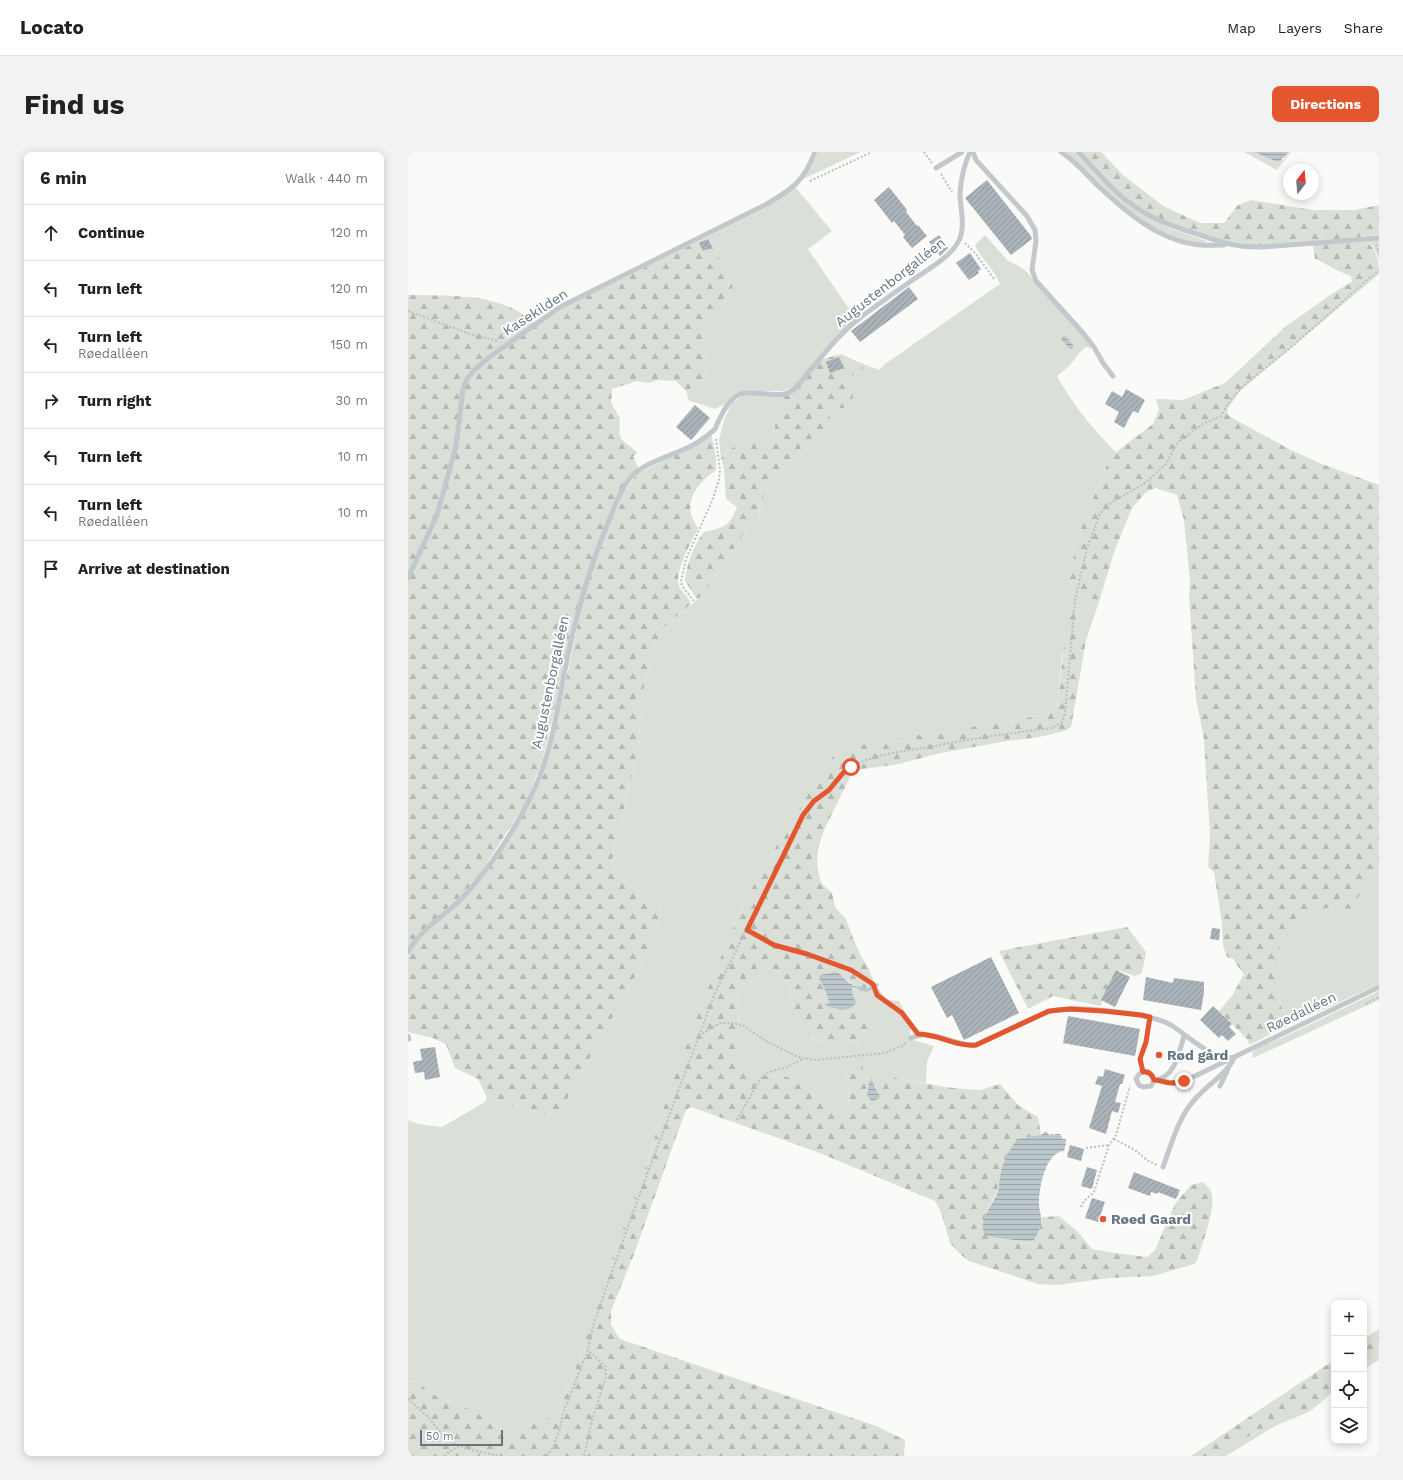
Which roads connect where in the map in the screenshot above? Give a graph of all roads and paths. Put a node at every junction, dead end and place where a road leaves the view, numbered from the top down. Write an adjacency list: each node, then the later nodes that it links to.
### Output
1 (815, 152): 17 (lane, Kasekilden)
2 (872, 152): 9 (path)
3 (924, 152): 8 (path)
4 (962, 152): 8 (lane)
5 (972, 152): 10 (lane, Augustenborgalléen); 18 (lane, Augustenborgalléen)
6 (1061, 152): 13 (lane)
7 (1078, 152): 13 (lane)
8 (936, 168): 10 (path)
9 (807, 182)
10 (961, 205): 11 (lane, Augustenborgalléen)
11 (961, 237): 15 (path); 19 (lane, Augustenborgalléen)
12 (1379, 238): 13 (lane)
13 (1229, 244)
14 (1379, 271): 22 (path)
15 (996, 280)
16 (408, 311): 17 (path)
17 (509, 344): 20 (lane, Kasekilden)
18 (1113, 376)
19 (715, 430): 21 (path); 23 (lane, Augustenborgalléen)
20 (408, 578)
21 (694, 601)
22 (747, 930): 26 (path); 27 (path)
23 (408, 952)
24 (1379, 987): 30 (lane, Røedalléen)
25 (1150, 1017): 26 (lane); 28 (lane); 33 (path)
26 (918, 1034): 29 (lane)
27 (699, 1036): 31 (path); 44 (path)
28 (1184, 1036): 30 (lane); 35 (lane)
29 (911, 1038): 31 (path)
30 (1234, 1058): 32 (lane); 35 (lane, Røedalléen)
31 (804, 1059): 38 (path)
32 (1230, 1067): 37 (lane); 42 (lane)
33 (1143, 1072): 34 (lane); 34 (lane)
34 (1154, 1080): 35 (lane, Røedalléen)
35 (1162, 1080)
36 (1131, 1085): 39 (path)
37 (1220, 1086)
38 (737, 1120)
39 (1114, 1139): 40 (path); 42 (path)
40 (1109, 1145): 41 (path); 43 (path)
41 (1086, 1148)
42 (1163, 1167)
43 (1081, 1207)
44 (588, 1350): 49 (path); 50 (path)
45 (408, 1399): 46 (path)
46 (458, 1446): 47 (path); 48 (path)
47 (444, 1456)
48 (499, 1456)
49 (548, 1456)
50 (584, 1456)

